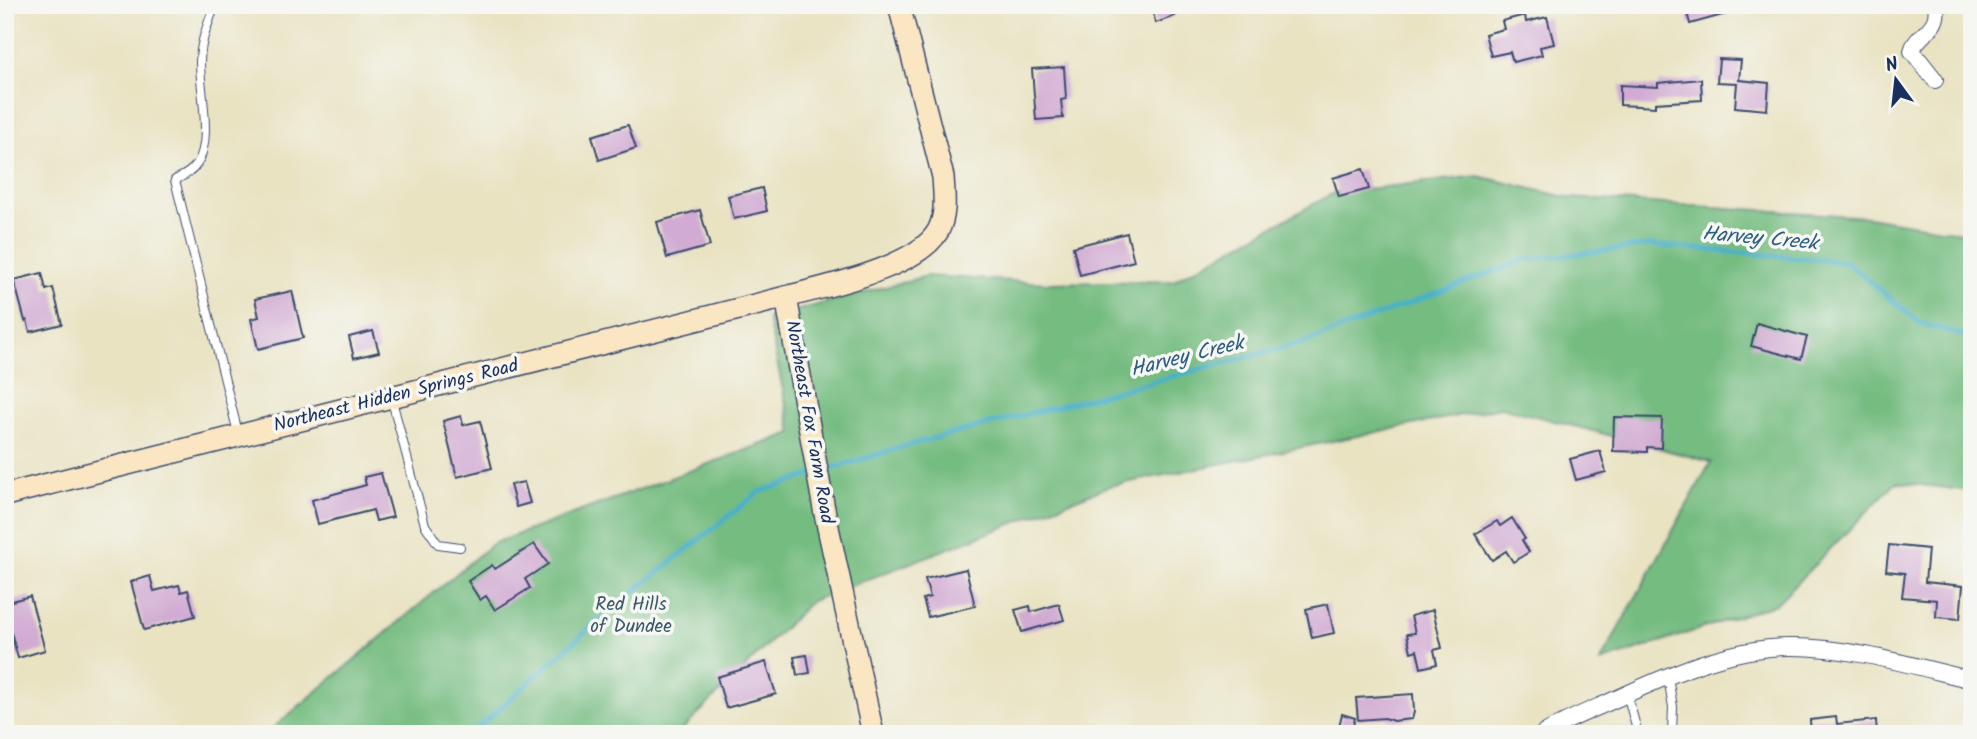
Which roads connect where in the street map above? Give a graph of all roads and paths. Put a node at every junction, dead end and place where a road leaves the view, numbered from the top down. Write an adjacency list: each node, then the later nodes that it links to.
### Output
1 (215, 5): 7 (lane)
2 (899, 5): 5 (street, Northeast Fox Farm Road)
3 (1937, 5): 4 (street)
4 (1935, 80)
5 (786, 297): 6 (street, Northeast Hidden Springs Road); 13 (street, Northeast Fox Farm Road)
6 (391, 397): 7 (street, Northeast Hidden Springs Road); 9 (lane)
7 (239, 436): 8 (street, Northeast Hidden Springs Road)
8 (5, 495)
9 (460, 547)
10 (1668, 677): 11 (street); 12 (street); 16 (lane)
11 (1972, 680)
12 (1627, 694): 14 (street); 15 (lane)
13 (873, 734)
14 (1542, 734)
15 (1638, 734)
16 (1670, 734)

